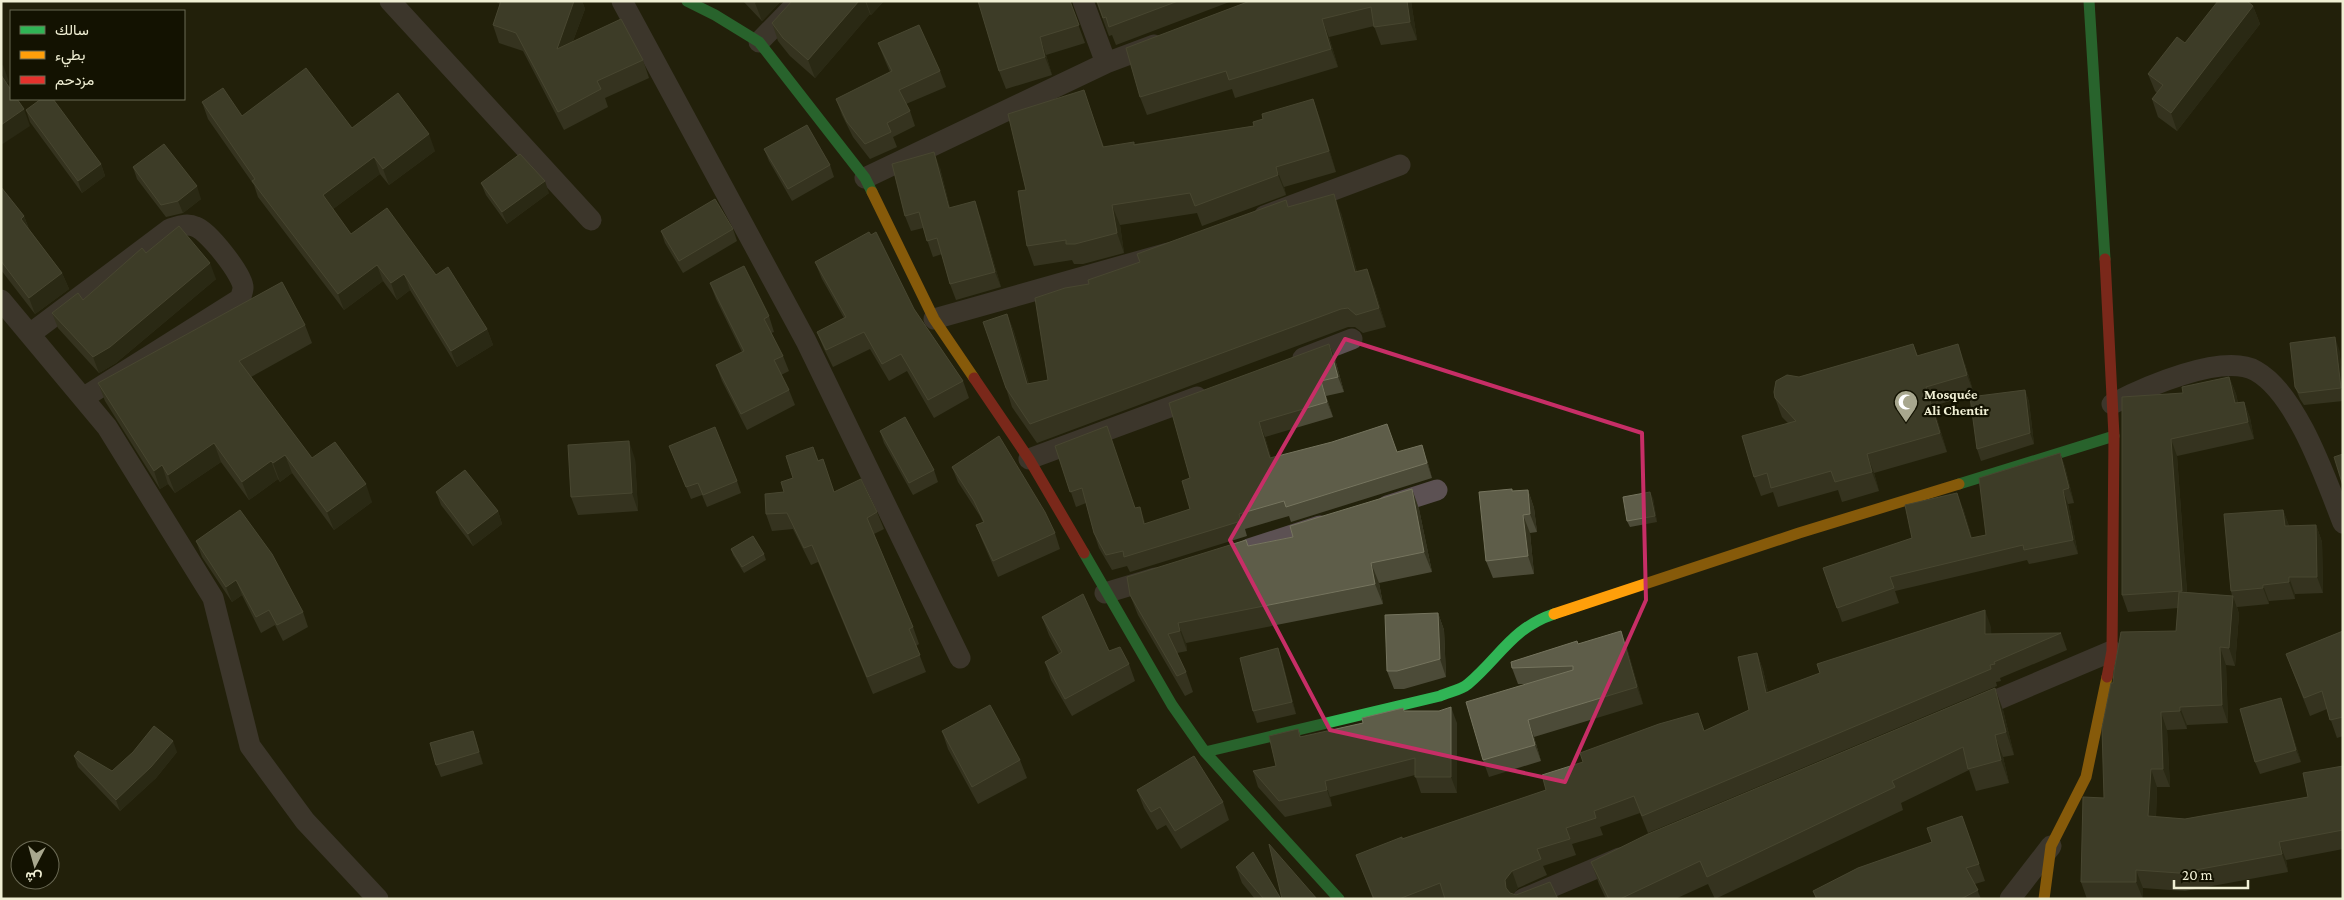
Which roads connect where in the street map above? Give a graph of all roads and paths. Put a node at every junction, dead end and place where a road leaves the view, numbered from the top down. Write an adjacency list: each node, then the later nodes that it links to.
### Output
1 (390, 1): 12 (street)
2 (622, 1): 33 (street)
3 (687, 1): 8 (street)
4 (799, 1): 8 (street)
5 (1083, 1): 9 (street)
6 (2088, 1): 22 (street)
7 (1169, 39): 9 (street)
8 (759, 42): 11 (street)
9 (1106, 63): 11 (street)
10 (1400, 165): 13 (street)
11 (865, 178): 16 (street)
12 (591, 220)
13 (1242, 224)
14 (1186, 246): 16 (street)
15 (1, 300): 17 (street)
16 (934, 319): 24 (street)
17 (30, 334): 21 (street); 21 (street)
18 (1352, 339): 19 (street)
19 (1288, 363)
20 (1214, 391): 24 (street)
21 (83, 398): 38 (street)
22 (2112, 404): 23 (street); 28 (street)
23 (2114, 436): 32 (street); 35 (street)
24 (1029, 459): 31 (street)
25 (1437, 490): 26 (street)
26 (1371, 511)
27 (1342, 520): 29 (street)
28 (2343, 523)
29 (1229, 555)
30 (1172, 572): 31 (street)
31 (1105, 593): 35 (street)
32 (2112, 651): 34 (street); 36 (street)
33 (960, 658)
34 (1955, 717)
35 (1205, 752): 39 (street)
36 (2051, 846): 41 (street); 42 (street)
37 (1643, 848): 40 (street)
38 (378, 899)
39 (1339, 899)
40 (1523, 899)
41 (2010, 899)
42 (2044, 899)

